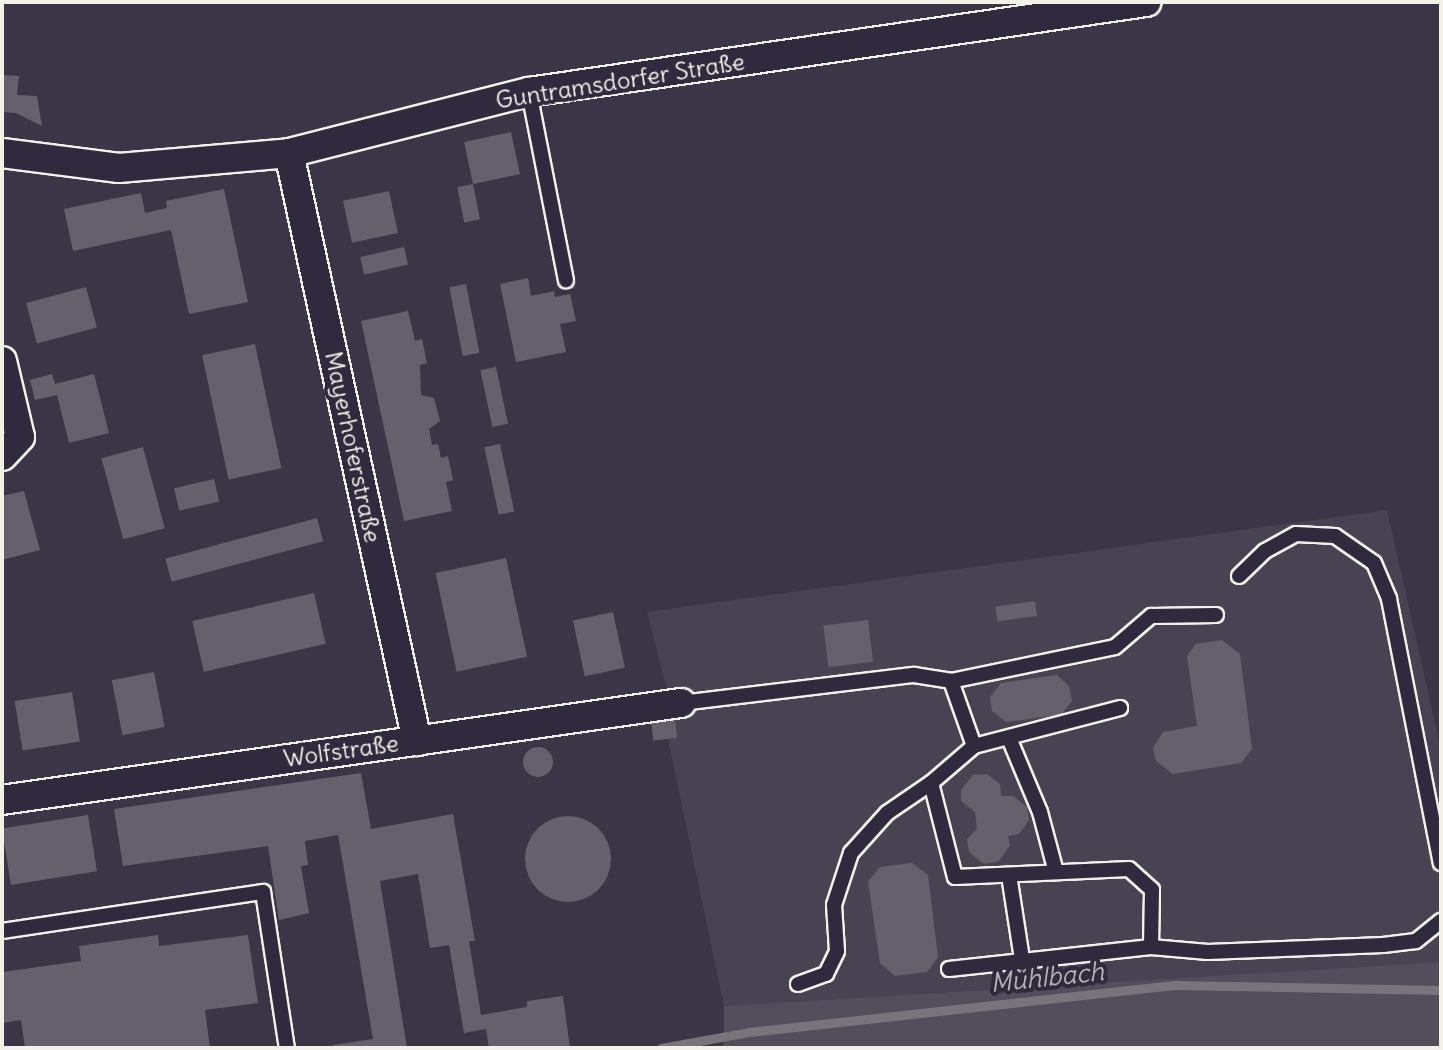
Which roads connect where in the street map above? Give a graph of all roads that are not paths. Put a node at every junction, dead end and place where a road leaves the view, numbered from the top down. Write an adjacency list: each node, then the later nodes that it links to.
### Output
1 (1146, 2): 2 (street, Guntramsdorfer Straße)
2 (529, 92): 4 (street, Guntramsdorfer Straße); 5 (lane)
3 (2, 153): 4 (street, Guntramsdorfer Straße)
4 (289, 153): 14 (street, Mayerhoferstraße)
5 (566, 280)
6 (2, 361): 7 (street)
7 (2, 456)
8 (1239, 576): 18 (lane)
9 (1216, 615): 10 (lane)
10 (951, 681): 11 (lane); 15 (lane)
11 (681, 703): 14 (street, Wolfstraße)
12 (1120, 708): 13 (lane)
13 (1009, 738): 15 (lane); 19 (lane)
14 (417, 741): 17 (street, Wolfstraße)
15 (974, 746): 16 (lane)
16 (931, 783): 20 (lane); 26 (lane)
17 (2, 800)
18 (1441, 863)
19 (1056, 872): 20 (lane); 23 (lane)
20 (1009, 875): 24 (lane)
21 (1441, 921): 23 (lane)
22 (2, 931): 27 (lane)
23 (1151, 947): 24 (lane)
24 (1022, 959): 25 (lane)
25 (949, 969)
26 (798, 984)
27 (287, 1048)

